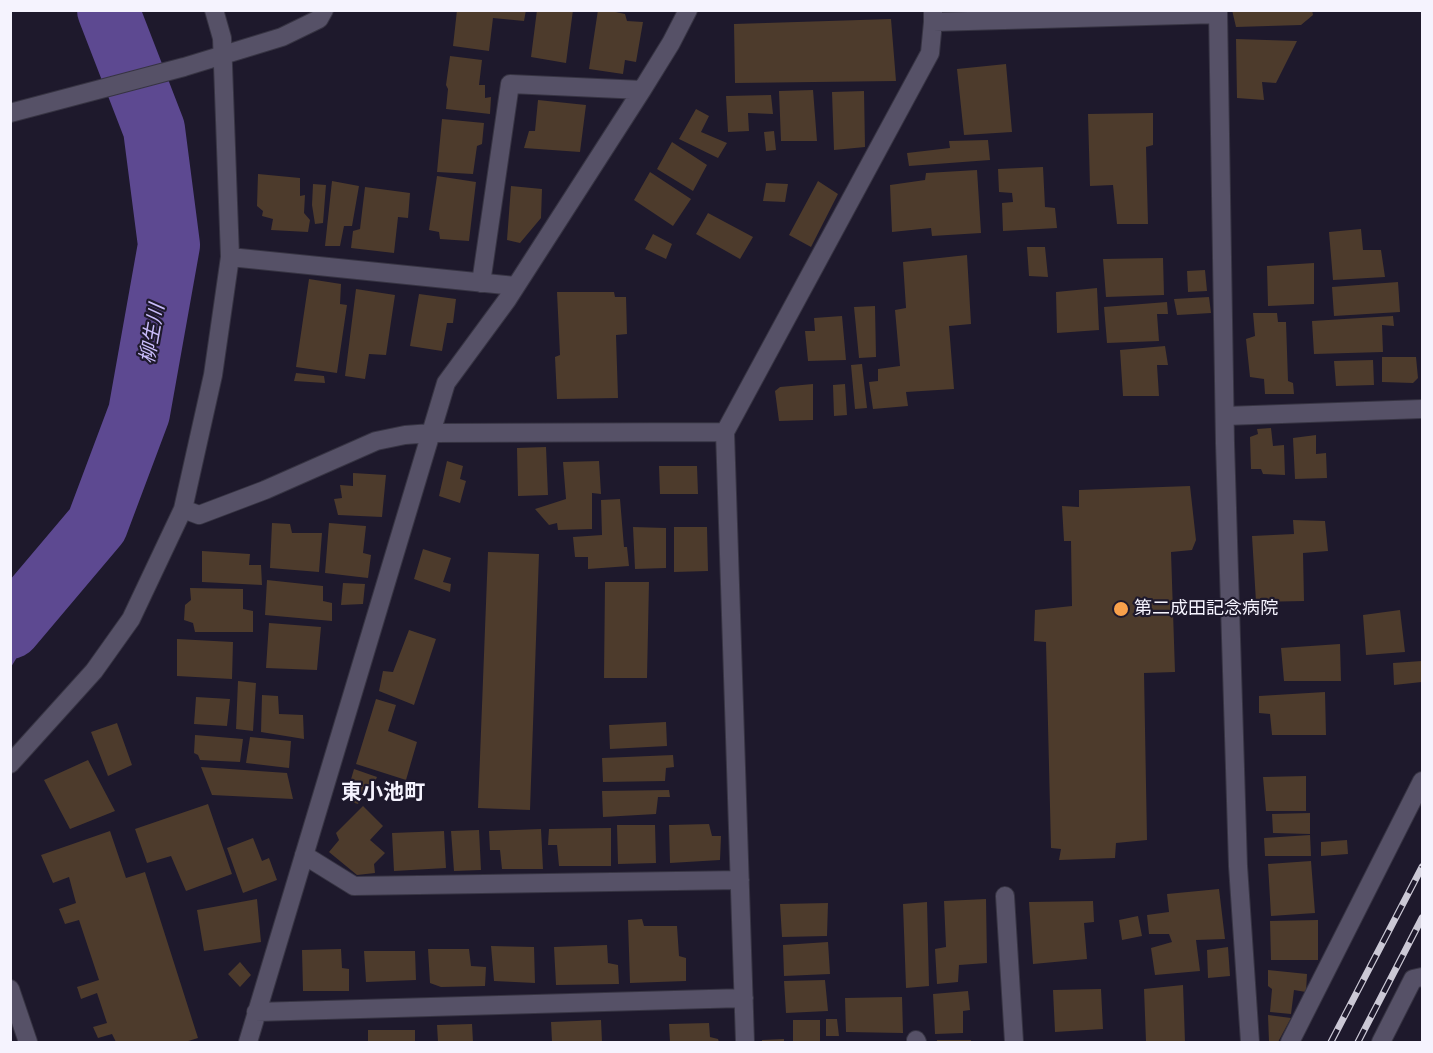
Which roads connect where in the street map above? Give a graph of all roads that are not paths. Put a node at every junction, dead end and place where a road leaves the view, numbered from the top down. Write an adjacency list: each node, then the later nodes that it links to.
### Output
1 (214, 10): 6 (street)
2 (324, 10): 6 (street)
3 (688, 10): 7 (street)
4 (1218, 12): 5 (street); 13 (street)
5 (933, 16): 14 (street)
6 (222, 56): 8 (street); 9 (street)
7 (642, 90): 10 (street); 11 (street)
8 (10, 113)
9 (230, 257): 10 (street); 16 (street)
10 (481, 283): 11 (street)
11 (515, 286): 15 (street)
12 (1422, 410): 13 (street)
13 (1225, 416): 30 (street)
14 (725, 432): 15 (street); 20 (street)
15 (432, 433): 16 (street); 19 (street)
16 (183, 509): 17 (street)
17 (10, 764)
18 (1422, 781): 31 (street)
19 (304, 855): 20 (street); 25 (street)
20 (740, 880): 24 (street)
21 (1005, 896): 29 (street)
22 (1422, 977): 32 (street)
23 (10, 989): 26 (street)
24 (744, 998): 25 (street); 28 (street)
25 (256, 1012): 27 (street)
26 (28, 1042)
27 (248, 1042)
28 (745, 1042)
29 (1014, 1042)
30 (1250, 1042)
31 (1290, 1042)
32 (1382, 1042)

